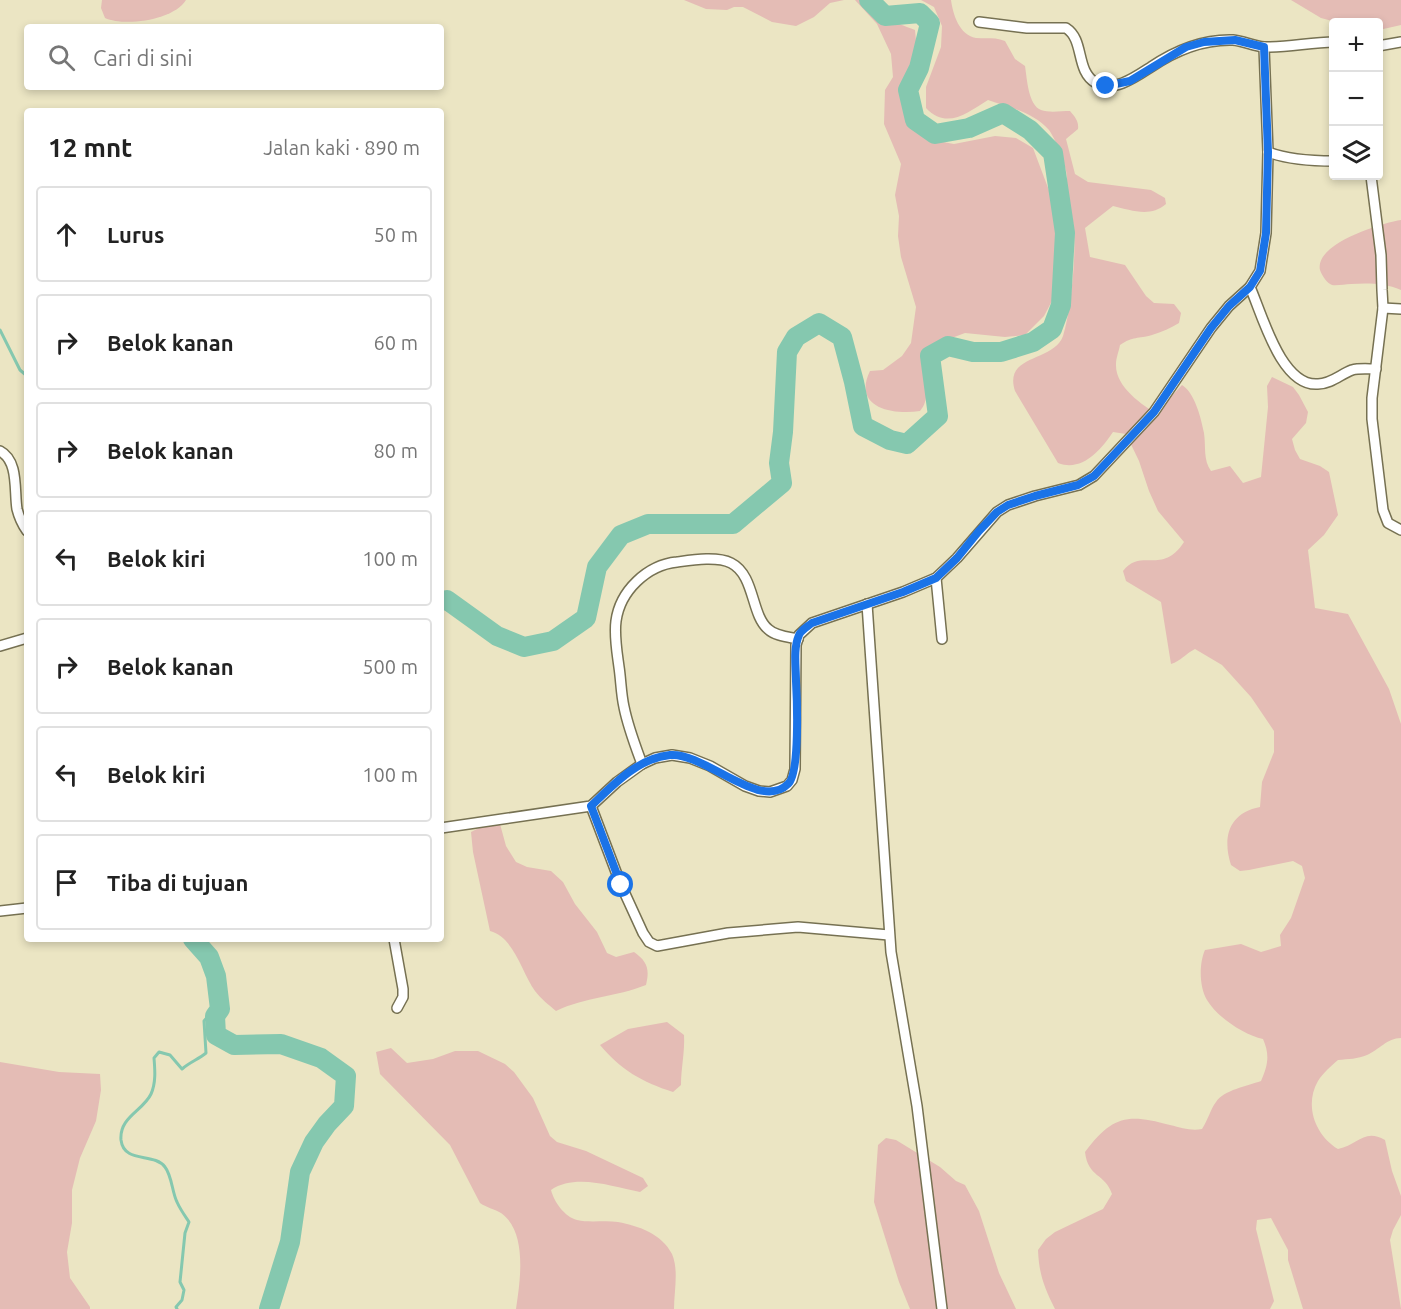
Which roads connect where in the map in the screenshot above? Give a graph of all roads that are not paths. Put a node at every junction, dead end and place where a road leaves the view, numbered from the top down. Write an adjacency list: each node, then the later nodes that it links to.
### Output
1 (979, 22): 5 (street)
2 (1329, 42): 5 (street)
3 (1401, 42): 4 (street)
4 (1383, 45)
5 (1264, 47): 6 (street)
6 (1268, 152): 7 (street); 9 (street)
7 (1329, 161)
8 (1372, 180): 10 (street)
9 (1250, 287): 12 (street); 16 (street)
10 (1383, 308): 11 (street); 12 (street)
11 (1401, 309)
12 (1376, 369): 15 (street)
13 (0, 451): 14 (street)
14 (24, 526)
15 (1401, 530)
16 (936, 578): 17 (street); 20 (street)
17 (867, 604): 19 (street); 27 (street)
18 (24, 639): 21 (street)
19 (798, 639): 22 (street); 22 (street)
20 (942, 639)
21 (0, 646)
22 (642, 764): 23 (street)
23 (591, 806): 24 (street); 27 (street)
24 (444, 828)
25 (24, 908): 26 (street)
26 (0, 911)
27 (889, 935): 30 (street)
28 (395, 942): 29 (street)
29 (397, 1008)
30 (942, 1309)

